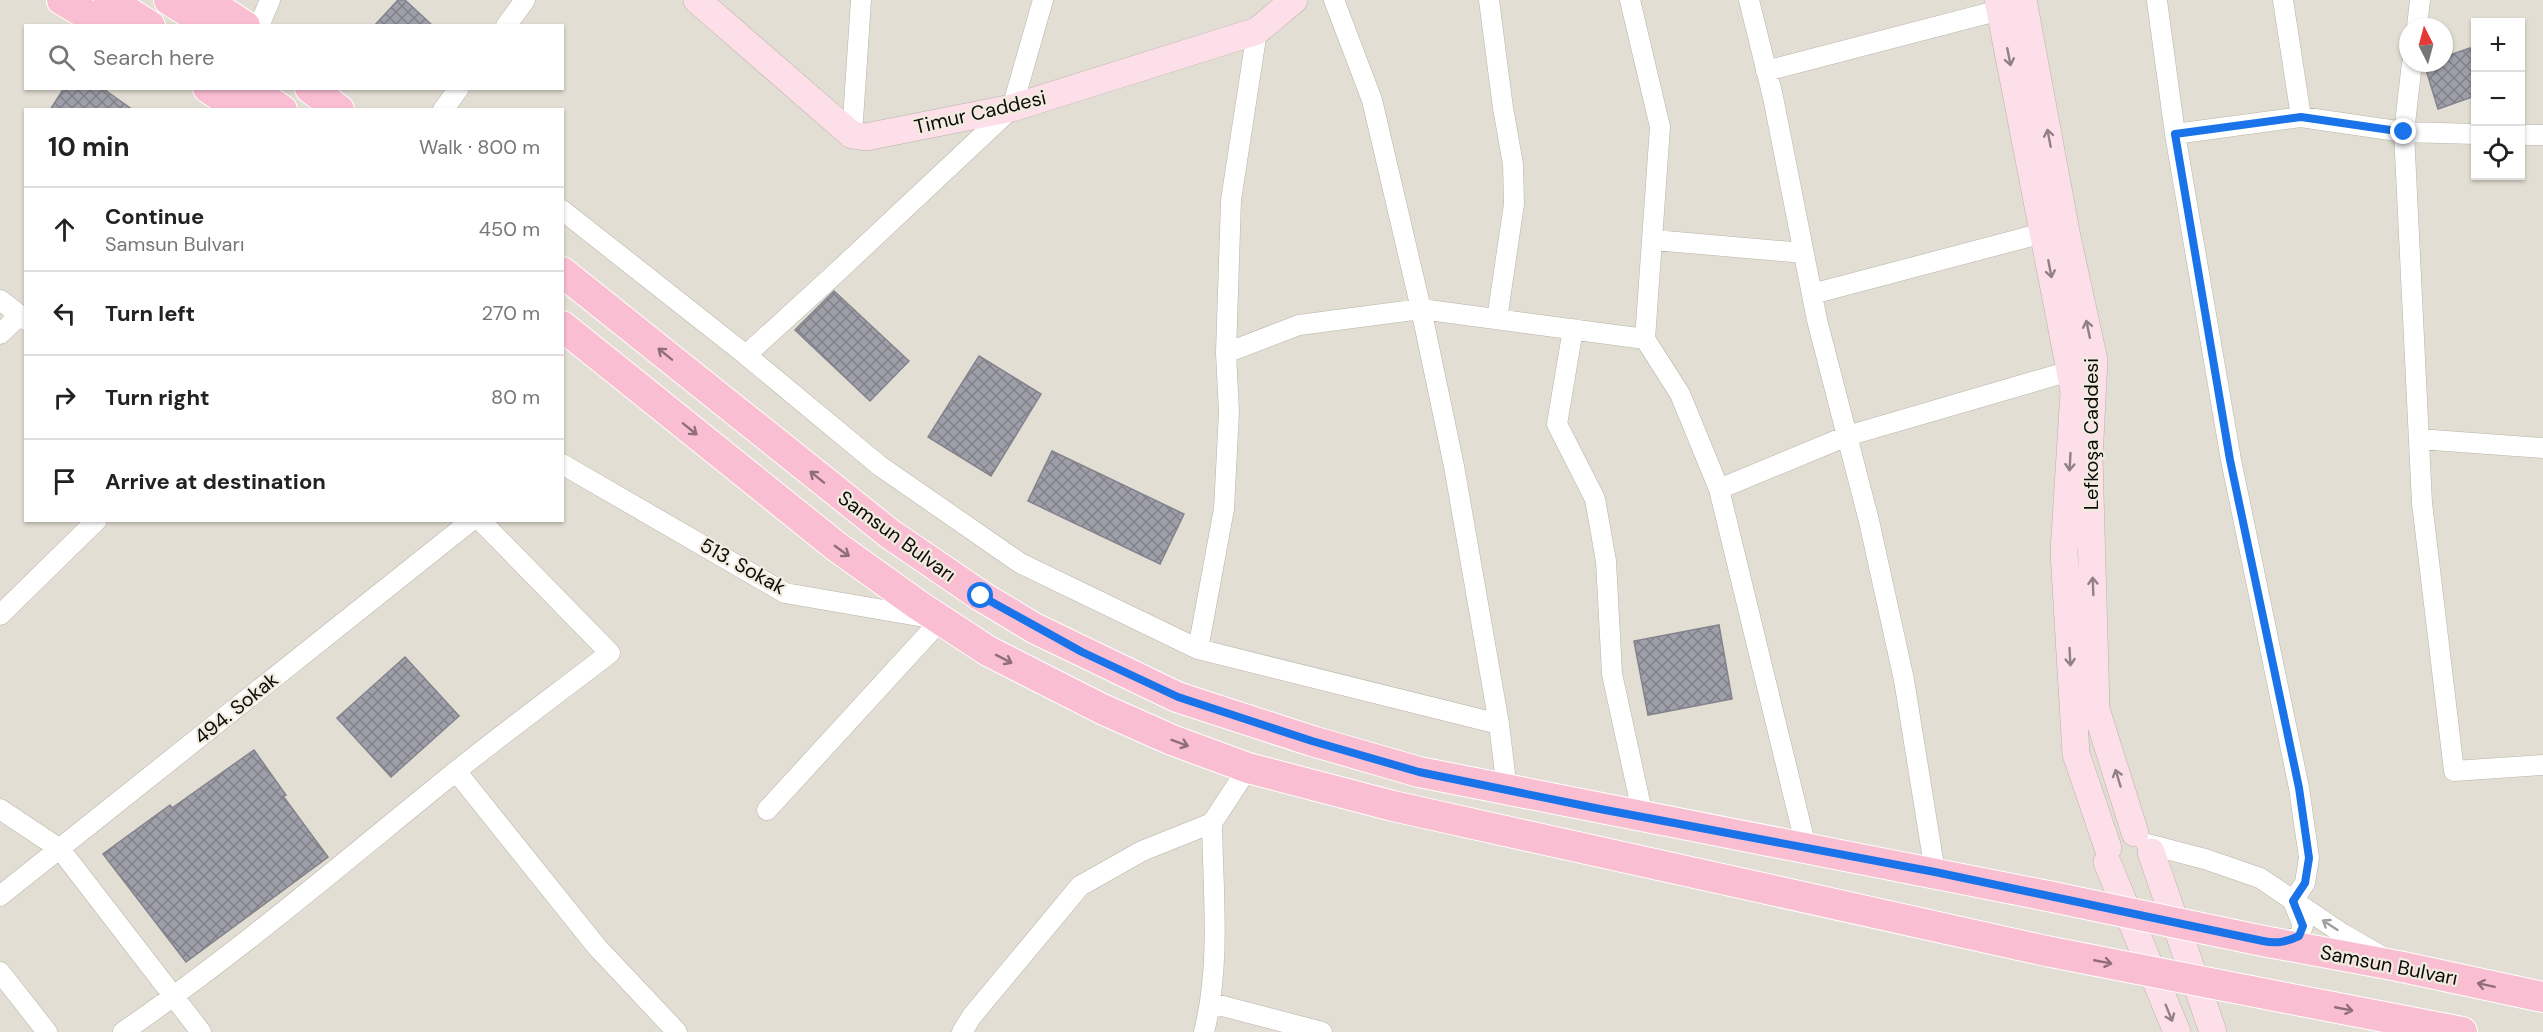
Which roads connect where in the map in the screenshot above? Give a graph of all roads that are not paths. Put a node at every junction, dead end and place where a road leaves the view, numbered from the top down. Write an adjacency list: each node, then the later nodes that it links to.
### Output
1 (62, 0): 20 (main road)
2 (109, 0): 21 (main road)
3 (169, 0): 22 (main road)
4 (205, 0): 23 (main road)
5 (270, 0): 24 (street)
6 (525, 0): 25 (street)
7 (696, 0): 44 (street)
8 (861, 0): 44 (street)
9 (1043, 0): 39 (street)
10 (1293, 0): 26 (street, Timur Caddesi)
11 (1334, 0): 54 (street)
12 (1489, 0): 56 (street)
13 (1630, 0): 49 (street)
14 (1749, 0): 27 (street)
15 (2283, 0): 40 (street)
16 (2420, 0): 19 (street)
17 (2157, 1): 42 (street)
18 (2007, 3): 27 (street); 48 (street, one-way to 48); 84 (street, Lefkoşa Caddesi, one-way to 18)
19 (2417, 18)
20 (104, 24)
21 (147, 24)
22 (208, 24)
23 (241, 24)
24 (260, 24)
25 (507, 24)
26 (1257, 32): 39 (street, Timur Caddesi); 61 (street)
27 (1766, 71): 50 (street)
28 (2411, 72): 41 (street)
29 (211, 90): 34 (main road)
30 (252, 90): 35 (main road)
31 (313, 90): 36 (main road)
32 (328, 90): 37 (main road)
33 (458, 90): 38 (street)
34 (238, 108)
35 (279, 108)
36 (336, 108)
37 (348, 108)
38 (444, 108)
39 (1012, 108): 44 (street, Timur Caddesi); 62 (street)
40 (2301, 117): 41 (street); 42 (street)
41 (2404, 132): 43 (street); 65 (street)
42 (2175, 134): 90 (street)
43 (2471, 134)
44 (852, 135)
45 (2525, 135): 46 (street)
46 (2543, 135)
47 (564, 212): 62 (street)
48 (2043, 232): 52 (street); 63 (street, one-way to 63)
49 (1654, 240): 50 (street); 60 (street)
50 (1803, 253): 52 (street)
51 (564, 274): 79 (main road, Samsun Bulvarı, one-way to 51)
52 (1812, 294): 64 (street)
53 (0, 300): 55 (street)
54 (1421, 309): 56 (street); 61 (street); 75 (street)
55 (22, 317): 59 (street)
56 (1497, 319): 58 (street)
57 (564, 328): 73 (main road, one-way to 73)
58 (1573, 329): 60 (street); 82 (street)
59 (0, 334)
60 (1646, 339): 68 (street)
61 (1226, 353): 74 (street)
62 (746, 355): 74 (street)
63 (2070, 371): 64 (street); 87 (street, one-way to 87)
64 (1847, 436): 68 (street); 88 (street)
65 (2419, 439): 66 (street); 76 (street)
66 (2543, 448)
67 (564, 465): 73 (street, 513. Sokak)
68 (1719, 489): 85 (street)
69 (95, 522): 72 (street)
70 (469, 522): 86 (street, 494. Sokak)
71 (482, 522): 78 (street)
72 (0, 615)
73 (941, 620): 77 (main road, one-way to 77); 81 (street)
74 (1198, 648): 75 (street)
75 (1499, 724): 79 (street)
76 (2543, 765)
77 (1248, 768): 83 (street); 106 (main road, one-way to 106, bridge)
78 (456, 771): 95 (street); 100 (street)
79 (1507, 790): 82 (main road, Samsun Bulvarı)
80 (0, 809): 86 (street)
81 (767, 810)
82 (1643, 816): 85 (main road, Samsun Bulvarı)
83 (1212, 823): 96 (street); 101 (street)
84 (2145, 843): 87 (street); 87 (street); 90 (street); 105 (street, Lefkoşa Caddesi)
85 (1806, 847): 88 (main road, Samsun Bulvarı)
86 (60, 849): 89 (street, 494. Sokak); 95 (street)
87 (2108, 855): 104 (street, one-way to 104)
88 (1935, 872): 91 (main road, Samsun Bulvarı, bridge)
89 (0, 896)
90 (2293, 901): 91 (street); 92 (street, one-way to 90)
91 (2270, 943): 92 (main road, Samsun Bulvarı)
92 (2398, 966): 94 (main road, Samsun Bulvarı, one-way to 92)
93 (0, 972): 97 (street)
94 (2543, 997)
95 (173, 998): 98 (street); 99 (street)
96 (1212, 1003): 102 (street); 103 (street)
97 (47, 1032)
98 (123, 1032)
99 (201, 1032)
100 (677, 1032)
101 (962, 1032)
102 (1204, 1032)
103 (1322, 1032)
104 (2177, 1032)
105 (2213, 1032)
106 (2458, 1032)

